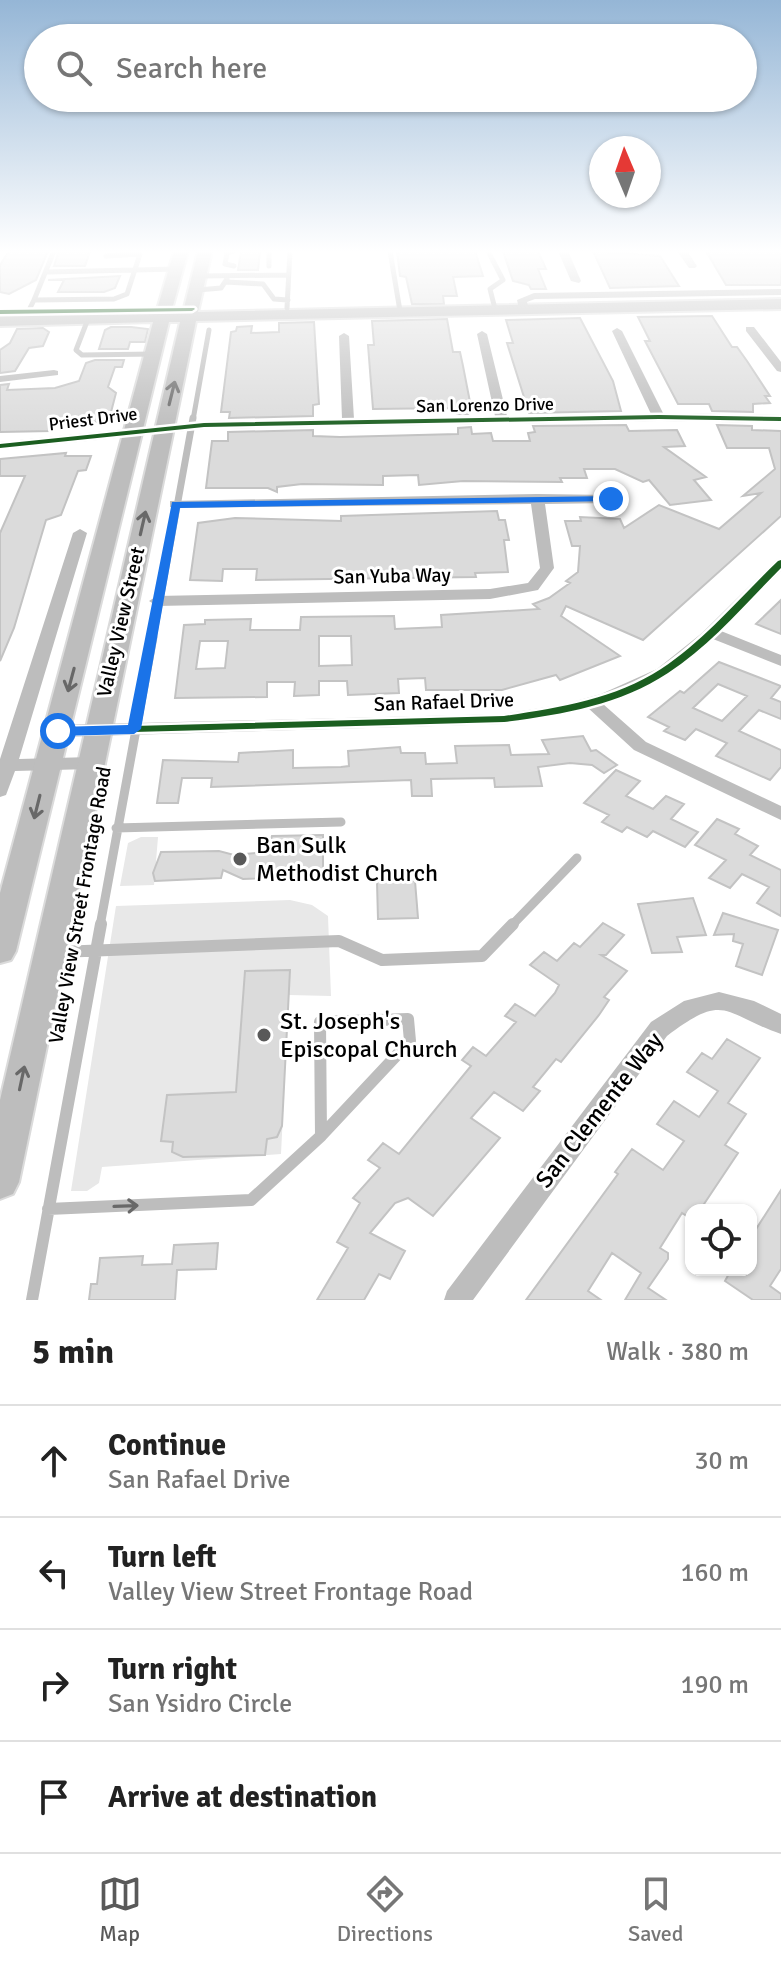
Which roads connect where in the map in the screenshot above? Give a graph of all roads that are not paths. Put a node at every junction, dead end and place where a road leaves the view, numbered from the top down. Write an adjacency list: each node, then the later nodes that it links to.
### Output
1 (127, 312): 5 (main road)
2 (214, 312): 6 (main road)
3 (325, 312): 4 (main road); 6 (main road)
4 (350, 312)
5 (166, 314): 6 (main road); 7 (main road); 14 (main road, Valley View Street)
6 (191, 314): 23 (main road, Valley View Street, one-way to 6)
7 (88, 319): 8 (main road); 14 (lane)
8 (0, 321)
9 (750, 329): 15 (street)
10 (209, 330): 22 (lane, Valley View Street Frontage Road)
11 (617, 331): 18 (street)
12 (482, 334): 20 (street)
13 (344, 336): 21 (street)
14 (154, 354): 24 (main road, Valley View Street)
15 (781, 369)
16 (54, 373): 17 (street)
17 (0, 379)
18 (659, 417): 19 (street, San Lorenzo Drive); 20 (street, San Lorenzo Drive)
19 (781, 419)
20 (502, 421): 21 (street, San Lorenzo Drive)
21 (348, 423): 22 (street, San Lorenzo Drive)
22 (190, 425): 23 (street, Priest Drive); 28 (lane, Valley View Street Frontage Road)
23 (163, 427): 24 (street, Priest Drive); 36 (main road, Valley View Street, one-way to 23)
24 (132, 431): 25 (street, Priest Drive); 37 (main road, Valley View Street, one-way to 37)
25 (0, 446)
26 (537, 498): 27 (street); 28 (street); 31 (street, San Yuba Way)
27 (611, 499)
28 (175, 504): 31 (lane, Valley View Street Frontage Road)
29 (80, 533): 40 (street)
30 (781, 563): 32 (street, San Rafael Drive)
31 (157, 601): 35 (lane, Valley View Street Frontage Road)
32 (709, 632): 33 (street); 34 (street, San Rafael Drive)
33 (781, 661)
34 (591, 702): 35 (street, San Rafael Drive); 42 (street)
35 (134, 729): 36 (street, San Rafael Drive); 44 (lane, Valley View Street Frontage Road)
36 (96, 730): 37 (street, San Rafael Drive); 39 (main road, Valley View Street)
37 (58, 731): 38 (main road, Valley View Street)
38 (48, 763): 39 (street); 40 (street); 46 (main road, Valley View Street, one-way to 46)
39 (91, 763): 48 (main road, Valley View Street)
40 (4, 765): 41 (street)
41 (0, 791)
42 (781, 814)
43 (341, 822): 44 (lane)
44 (116, 828): 47 (lane, Valley View Street Frontage Road)
45 (577, 858): 47 (lane)
46 (0, 951)
47 (94, 951): 48 (lane); 52 (lane, Valley View Street Frontage Road)
48 (50, 952): 51 (main road, Valley View Street, one-way to 48)
49 (781, 1025): 54 (street, San Clemente Way)
50 (321, 1136): 50 (lane); 52 (lane, one-way to 50)
51 (0, 1182)
52 (48, 1209): 53 (lane, Valley View Street Frontage Road)
53 (32, 1300)
54 (457, 1300)

